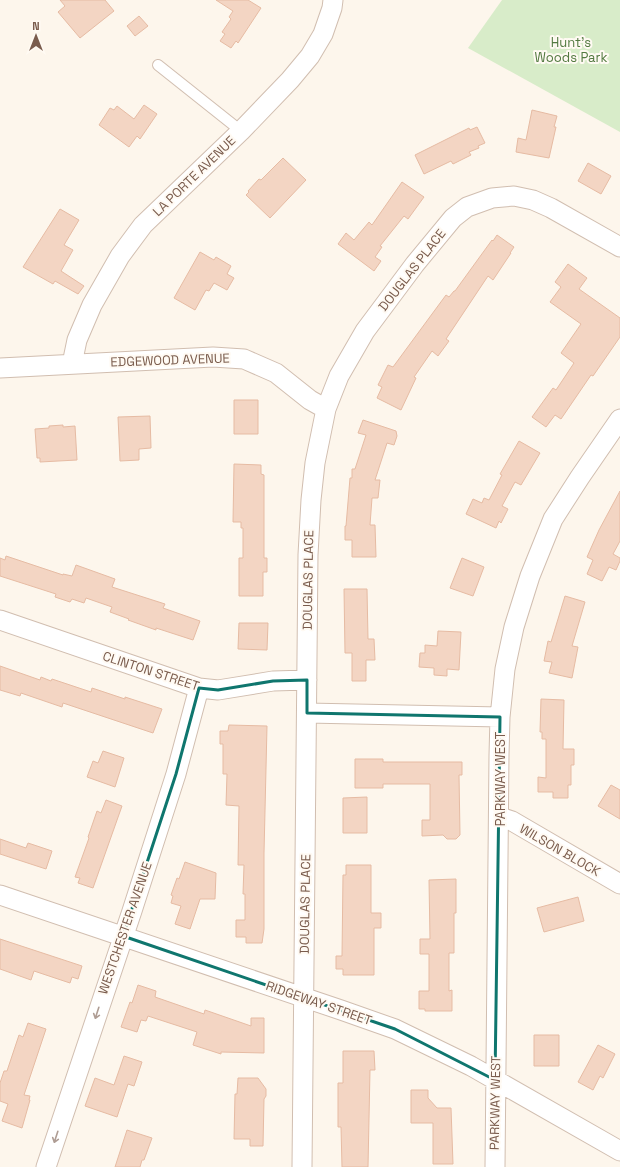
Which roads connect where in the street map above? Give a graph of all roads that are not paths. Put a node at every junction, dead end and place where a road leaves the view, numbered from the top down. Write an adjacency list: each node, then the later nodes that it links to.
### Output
1 (334, 0): 3 (street, LA PORTE AVENUE)
2 (158, 65): 3 (lane)
3 (241, 131): 5 (street, LA PORTE AVENUE)
4 (620, 247): 7 (street, DOUGLAS PLACE)
5 (72, 364): 6 (street, EDGEWOOD AVENUE); 7 (street, EDGEWOOD AVENUE)
6 (0, 368)
7 (326, 409): 10 (street, DOUGLAS PLACE)
8 (620, 419): 13 (street, PARKWAY WEST)
9 (0, 620): 11 (street, CLINTON STREET)
10 (307, 680): 11 (street, CLINTON STREET); 12 (street, DOUGLAS PLACE)
11 (199, 688): 17 (street, WESTCHESTER AVENUE)
12 (307, 713): 13 (street); 18 (street, DOUGLAS PLACE)
13 (500, 716): 14 (street, PARKWAY WEST)
14 (500, 817): 15 (street, WILSON BLOCK); 19 (street, PARKWAY WEST)
15 (620, 884)
16 (0, 895): 17 (street, RIDGEWAY STREET)
17 (123, 936): 18 (street, RIDGEWAY STREET); 21 (street, WESTCHESTER AVENUE, one-way to 21)
18 (304, 998): 19 (street, RIDGEWAY STREET); 22 (street, DOUGLAS PLACE)
19 (496, 1080): 20 (street, RIDGEWAY STREET); 23 (street, PARKWAY WEST)
20 (620, 1151)
21 (46, 1167)
22 (302, 1167)
23 (495, 1167)

